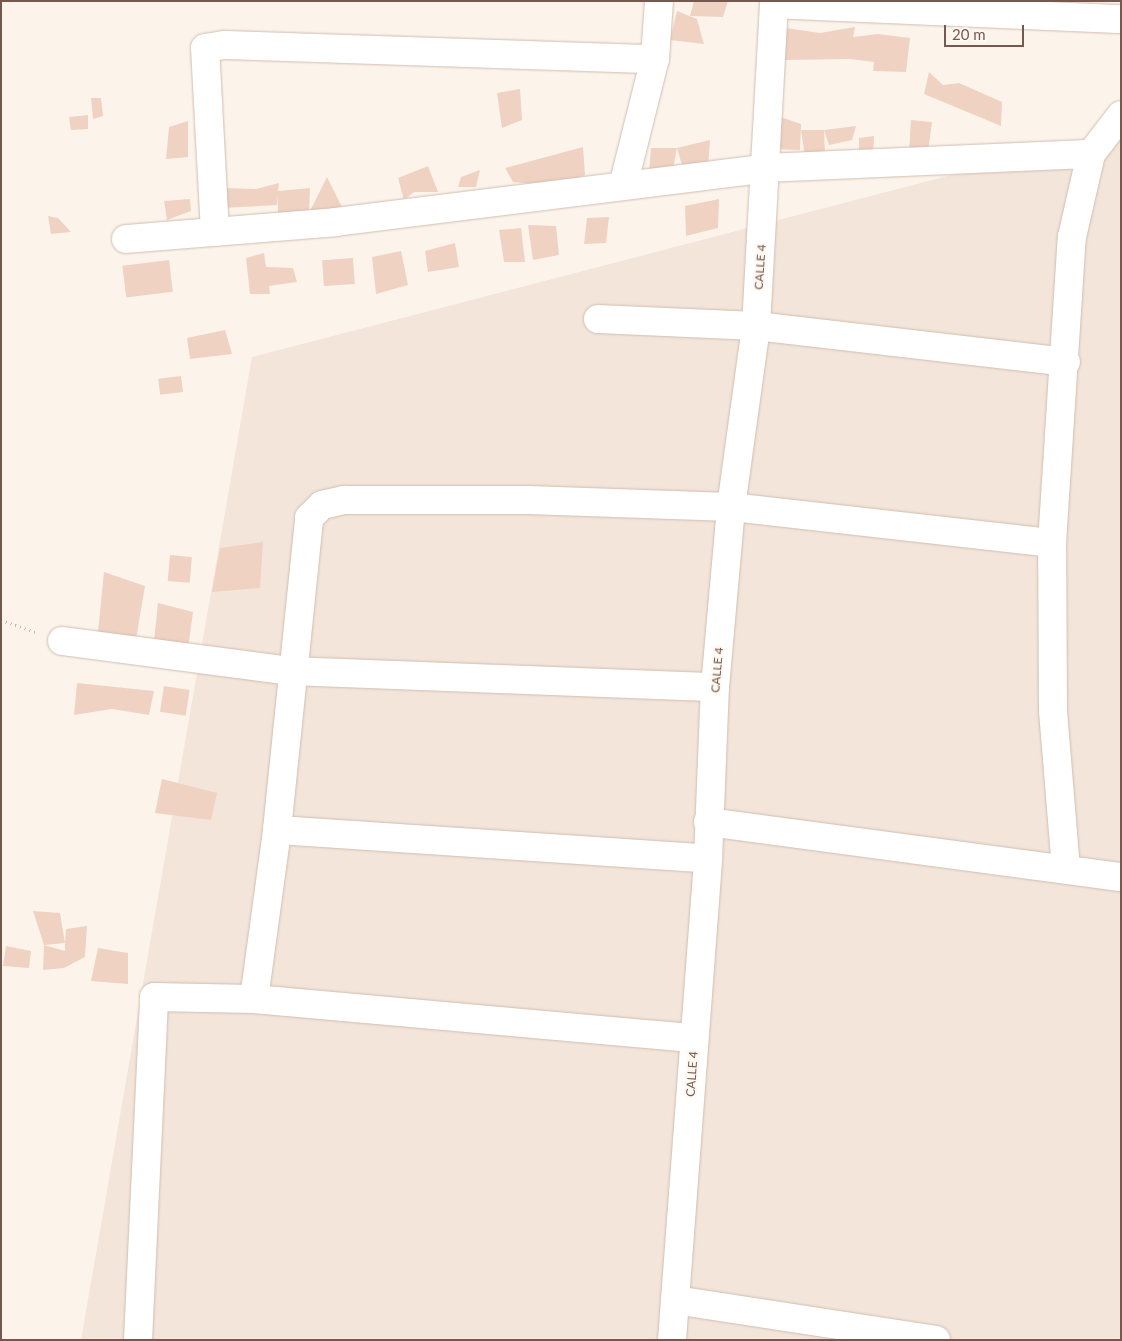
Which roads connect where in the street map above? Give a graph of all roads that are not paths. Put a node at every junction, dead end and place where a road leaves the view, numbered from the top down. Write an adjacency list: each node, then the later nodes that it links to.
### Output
1 (659, 1): 4 (street)
2 (774, 2): 3 (street); 7 (street, CALLE 4)
3 (1121, 19)
4 (655, 59): 8 (street); 9 (street)
5 (1121, 115): 6 (street)
6 (1091, 154): 7 (street); 13 (street)
7 (766, 168): 8 (street); 12 (street, CALLE 4)
8 (623, 186): 9 (street)
9 (215, 232): 10 (street)
10 (126, 240)
11 (598, 319): 12 (street)
12 (756, 326): 13 (street); 14 (street, CALLE 4)
13 (1066, 362): 15 (street)
14 (731, 507): 15 (street); 17 (street); 18 (street, CALLE 4)
15 (1052, 543): 22 (street)
16 (62, 641): 17 (street)
17 (291, 671): 18 (street); 20 (street)
18 (715, 687): 19 (street, CALLE 4)
19 (708, 822): 21 (street, CALLE 4); 22 (street)
20 (277, 830): 21 (street); 24 (street)
21 (708, 859): 25 (street, CALLE 4)
22 (1066, 869): 23 (street)
23 (1121, 877)
24 (254, 999): 25 (street); 27 (street)
25 (694, 1038): 26 (street, CALLE 4)
26 (675, 1300): 28 (street, CALLE 4); 29 (street)
27 (138, 1340)
28 (672, 1340)
29 (936, 1340)

